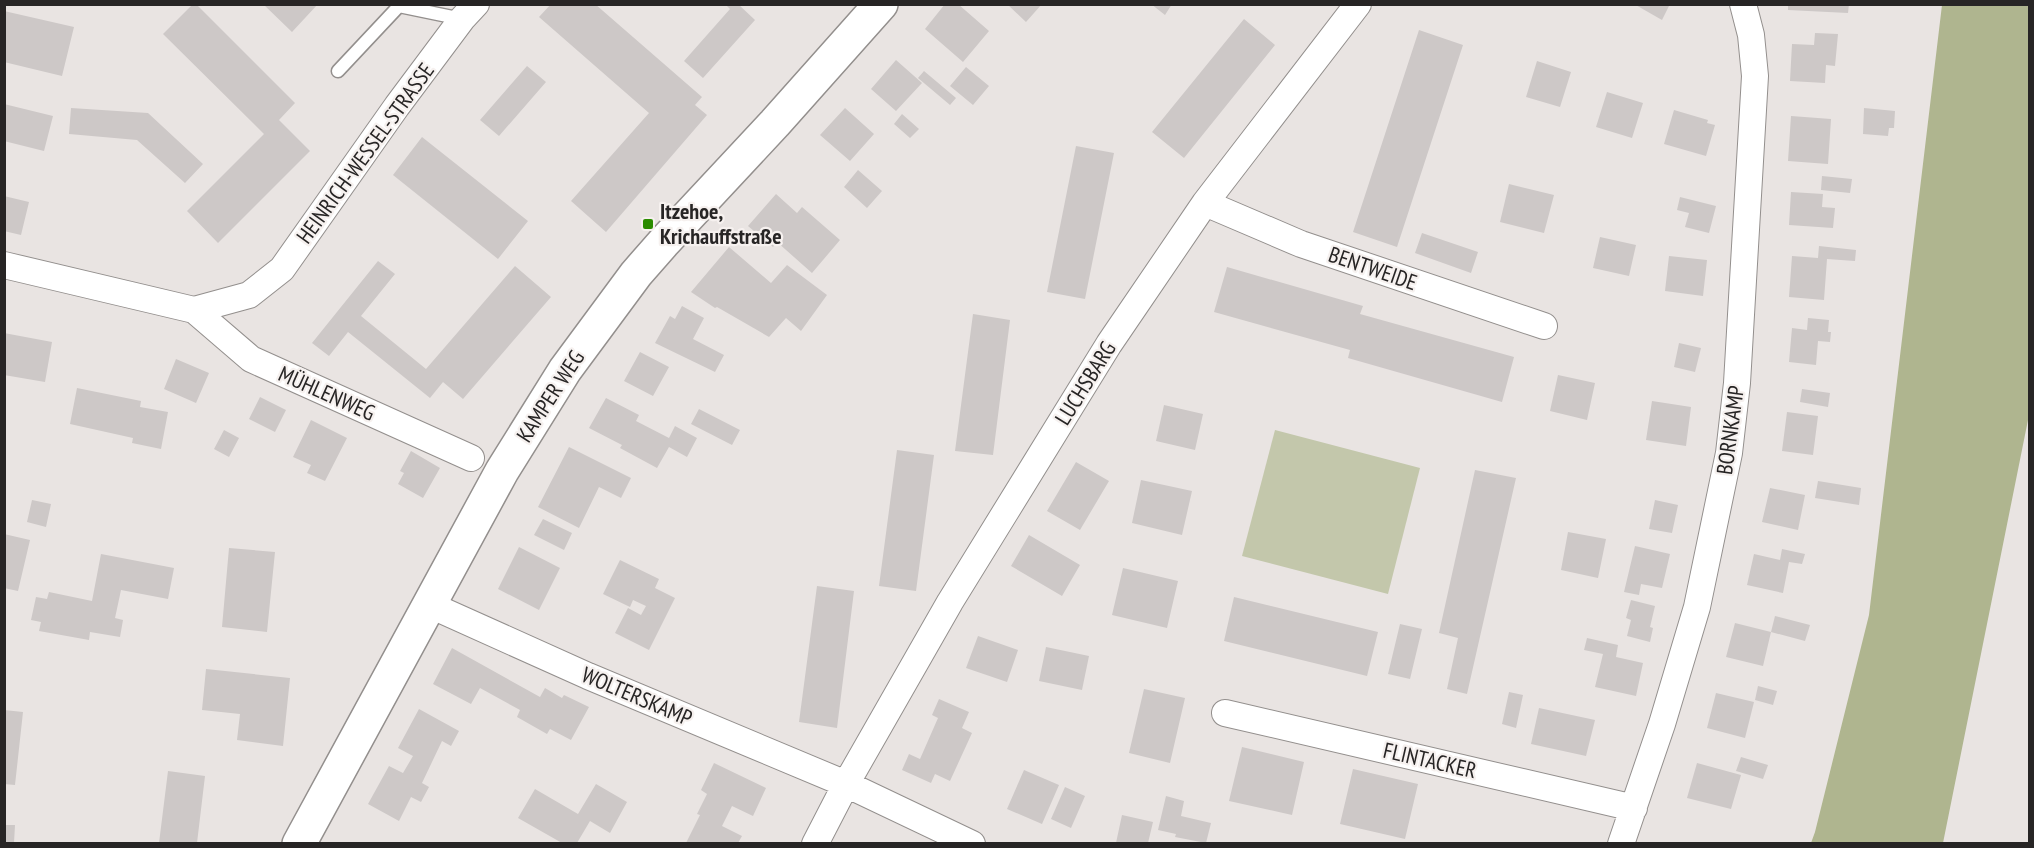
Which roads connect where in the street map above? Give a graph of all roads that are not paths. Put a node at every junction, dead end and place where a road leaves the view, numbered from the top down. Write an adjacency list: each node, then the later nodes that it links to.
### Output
1 (1358, 4): 6 (street, LUCHSBARG)
2 (1743, 4): 15 (street, BORNKAMP)
3 (876, 6): 12 (main road, KAMPER WEG)
4 (469, 12): 5 (lane); 8 (street, HEINRICH-WESSEL-STRASSE)
5 (338, 71)
6 (1204, 203): 10 (street, BENTWEIDE); 14 (street, LUCHSBARG)
7 (4, 265): 9 (street, MÜHLENWEG)
8 (249, 295): 9 (street, MÜHLENWEG)
9 (194, 310): 11 (street, MÜHLENWEG)
10 (1544, 326)
11 (471, 458)
12 (430, 605): 14 (street, WOLTERSKAMP); 16 (main road, KAMPER WEG)
13 (1225, 712): 15 (street, FLINTACKER)
14 (846, 784): 17 (street); 18 (street, WOLTERSKAMP)
15 (1634, 808): 19 (street, BORNKAMP)
16 (299, 843)
17 (815, 843)
18 (972, 843)
19 (1621, 843)

